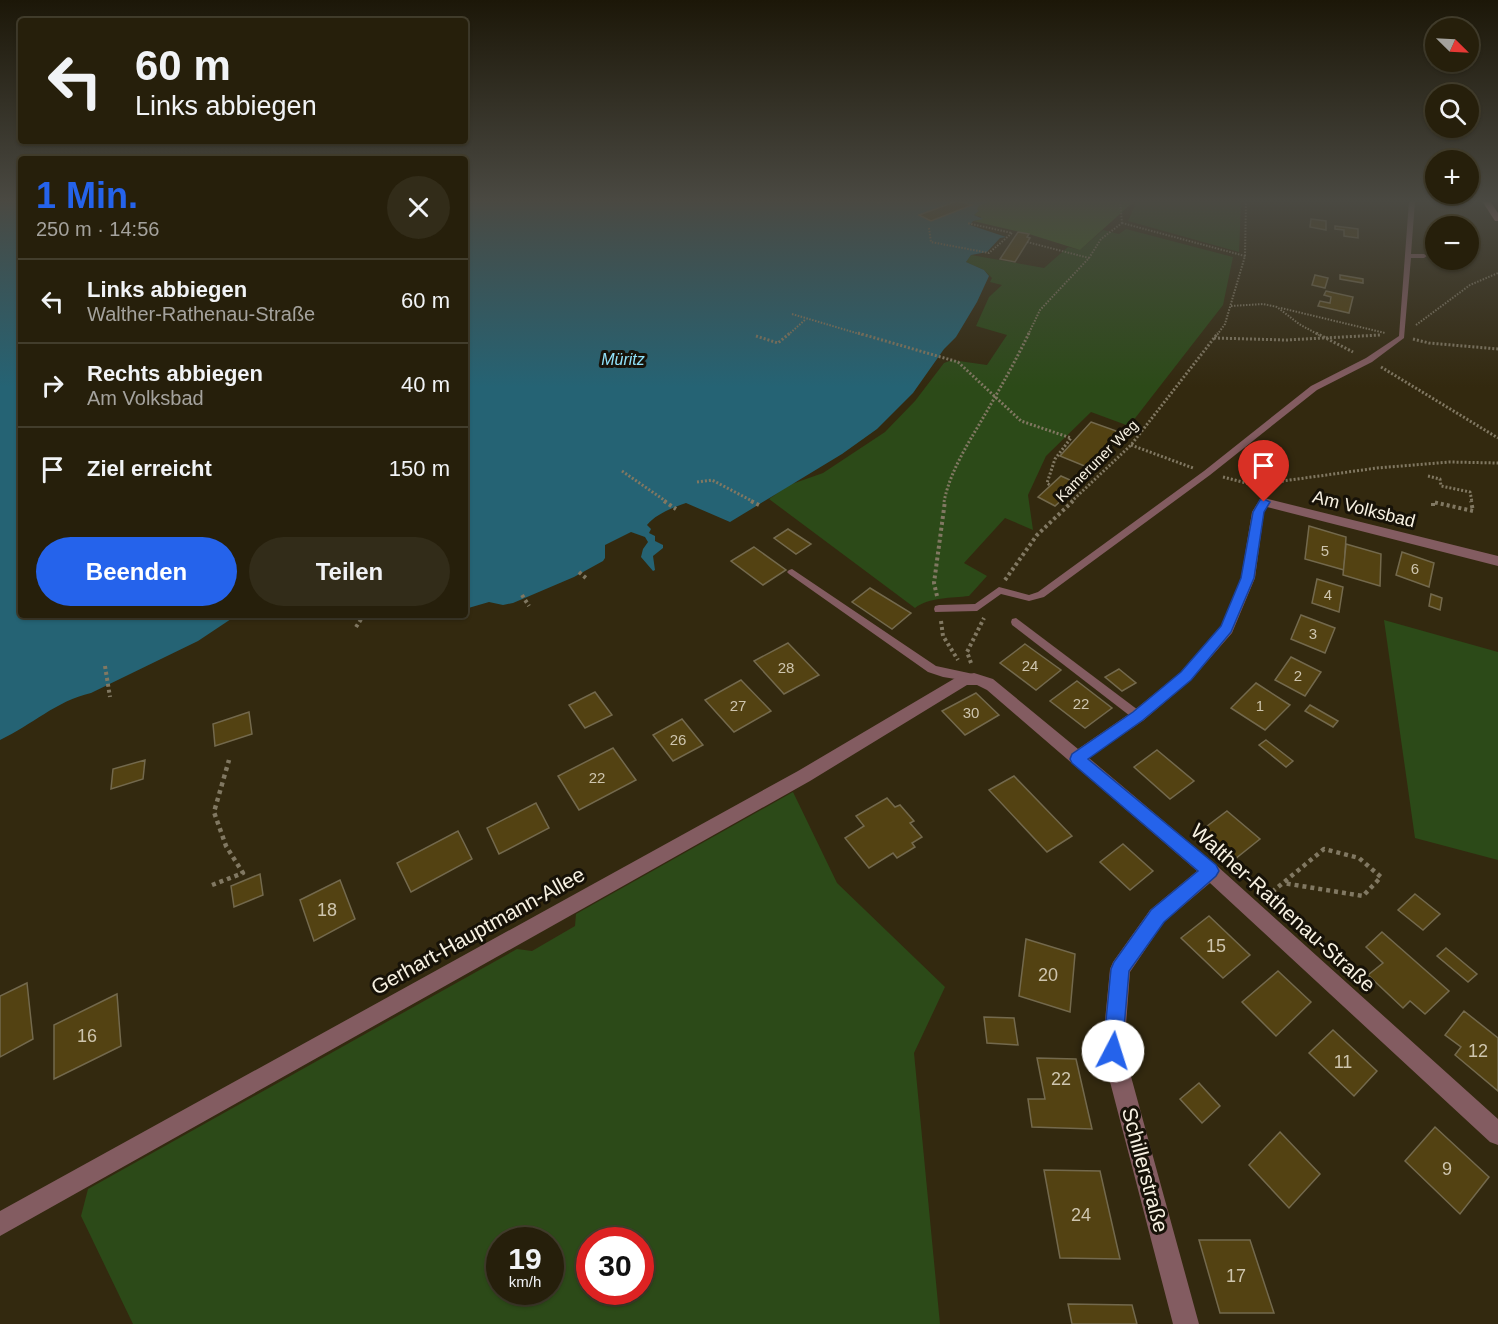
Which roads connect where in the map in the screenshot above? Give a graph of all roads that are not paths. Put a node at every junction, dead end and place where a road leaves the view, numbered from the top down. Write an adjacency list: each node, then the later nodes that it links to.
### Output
1 (1407, 263): 4 (lane)
2 (1498, 561): 7 (street, Am Volksbad)
3 (792, 572): 6 (lane)
4 (939, 609)
5 (1016, 622): 7 (lane)
6 (977, 678): 8 (street, Walther-Rathenau-Straße); 11 (street, Gerhart-Hauptmann-Allee)
7 (1138, 716): 8 (street, Am Volksbad)
8 (1077, 759): 9 (street, Walther-Rathenau-Straße)
9 (1210, 871): 10 (street, Walther-Rathenau-Straße); 12 (street, Schillerstraße)
10 (1498, 1134)
11 (0, 1224)
12 (1186, 1324)

